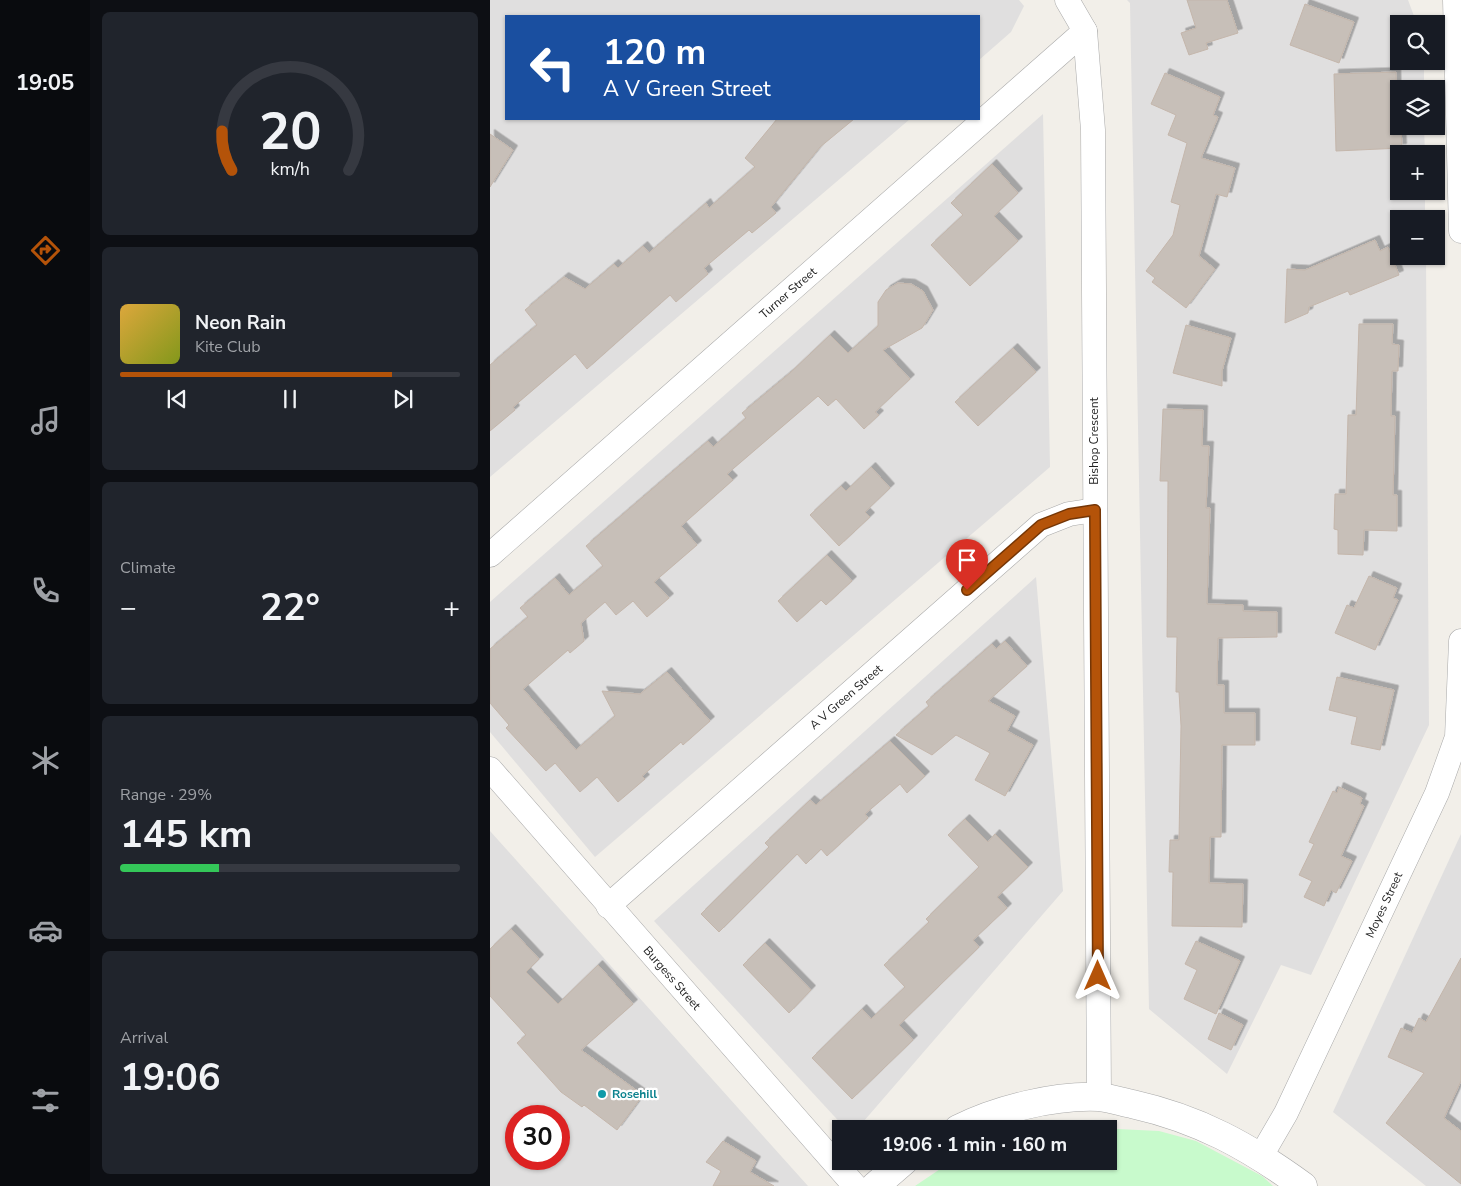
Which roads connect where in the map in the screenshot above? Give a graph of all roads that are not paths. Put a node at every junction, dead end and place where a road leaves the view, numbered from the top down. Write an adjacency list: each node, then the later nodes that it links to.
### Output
1 (1067, 0): 3 (street, Bishop Crescent)
2 (1455, 0): 4 (street)
3 (1085, 31): 5 (street, Bishop Crescent); 6 (street, Turner Street)
4 (1461, 230)
5 (1095, 510): 9 (street, A V Green Street); 10 (street, Bishop Crescent)
6 (490, 555)
7 (1461, 641): 12 (street, Moyes Street)
8 (490, 769): 9 (street, Burgess Street)
9 (608, 906): 14 (street, Burgess Street)
10 (1099, 1097): 11 (street); 12 (street)
11 (980, 1120)
12 (1261, 1156): 16 (street)
13 (894, 1170): 15 (street)
14 (855, 1186)
15 (875, 1186)
16 (1302, 1186)

